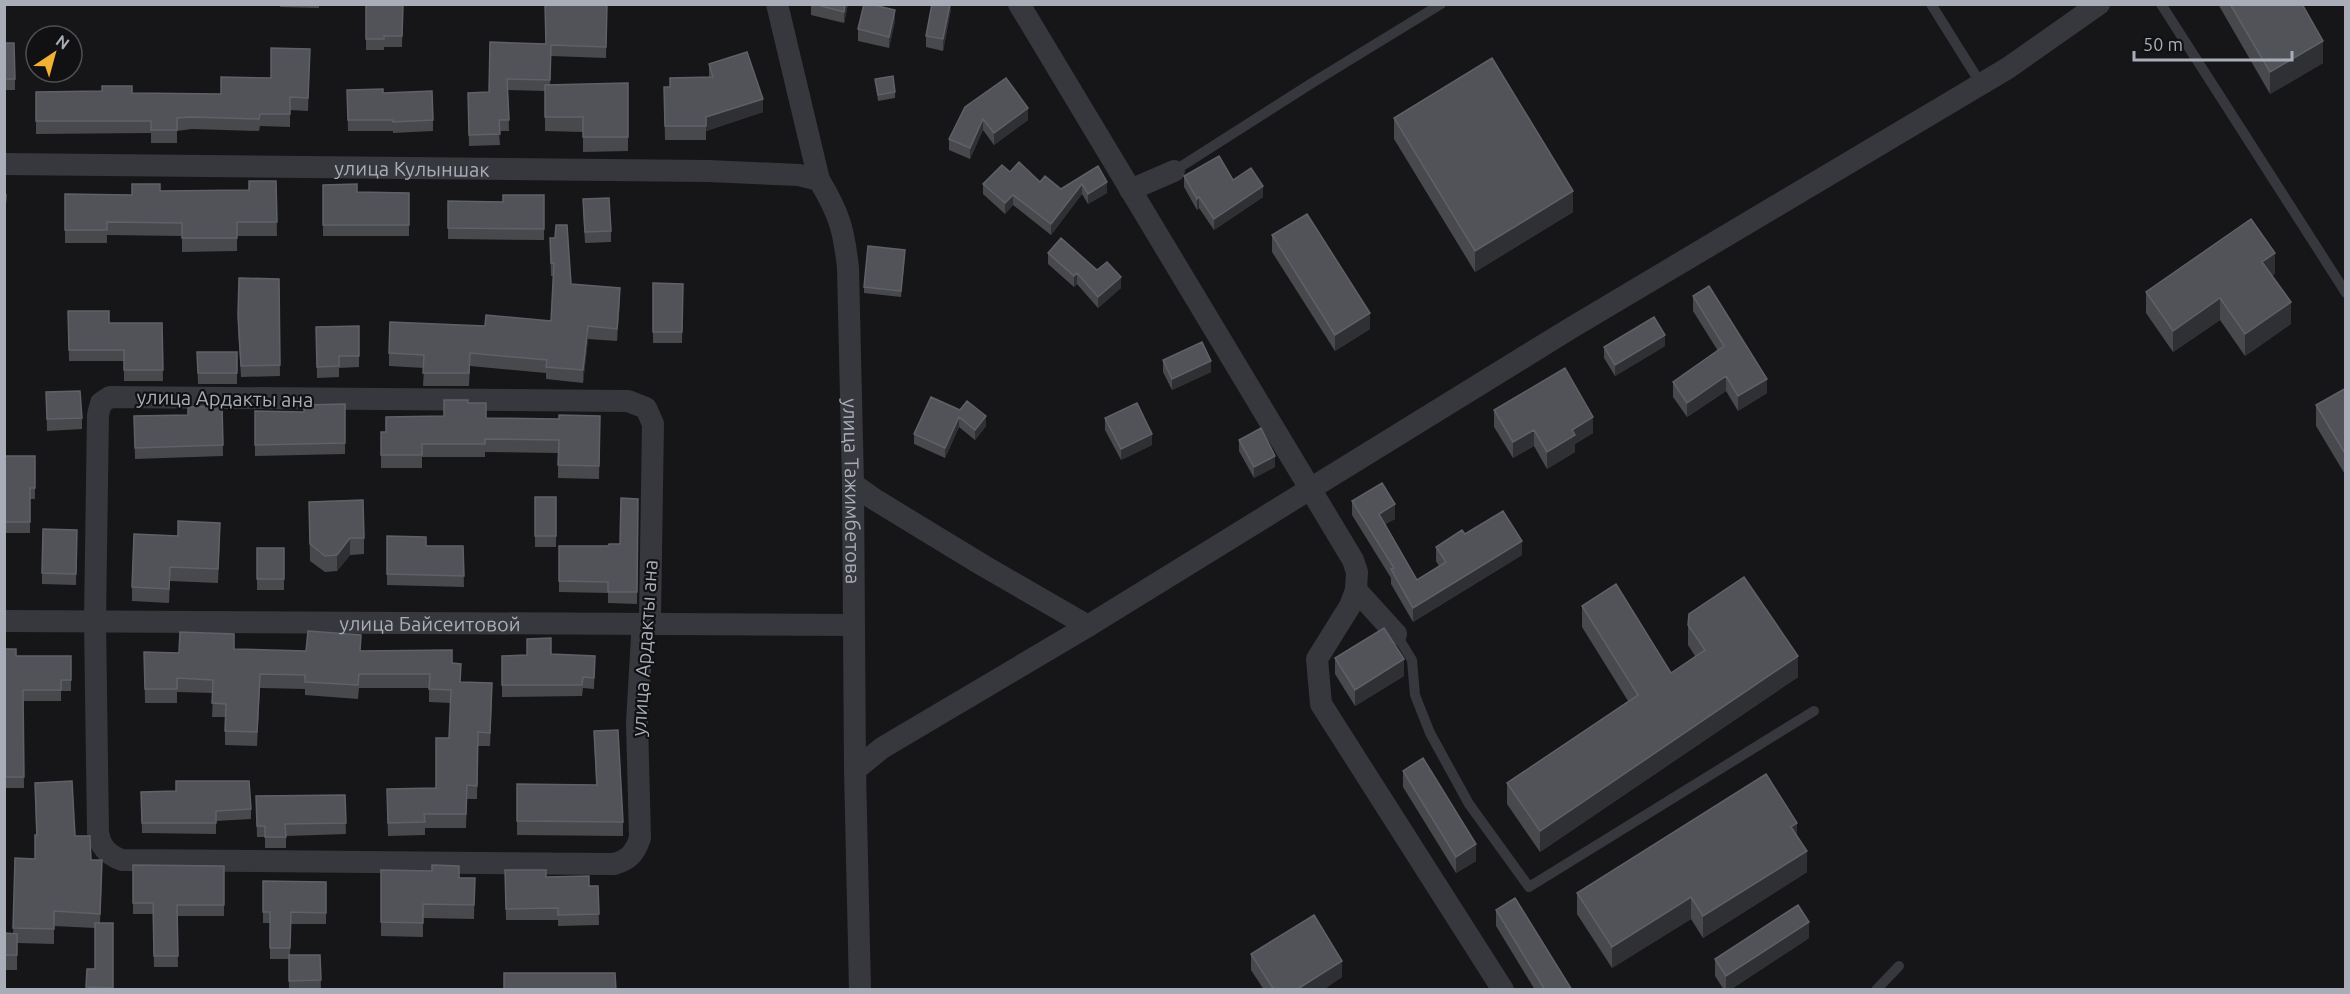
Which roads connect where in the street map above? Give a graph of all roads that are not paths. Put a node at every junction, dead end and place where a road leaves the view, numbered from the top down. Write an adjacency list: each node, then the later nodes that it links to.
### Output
1 (1019, 4): 11 (street)
2 (1441, 4): 9 (lane)
3 (1931, 4): 7 (lane)
4 (2099, 4): 7 (street)
5 (2161, 4): 12 (lane)
6 (777, 5): 10 (street, улица Тажимбетова)
7 (1981, 84): 14 (street)
8 (4, 164): 10 (street, улица Кулыншак)
9 (1174, 171): 11 (street)
10 (819, 180): 13 (street, улица Тажимбетова)
11 (1130, 190): 14 (street)
12 (2345, 292)
13 (854, 484): 19 (street, улица Тажимбетова); 20 (street)
14 (1310, 490): 15 (street); 20 (street)
15 (1356, 590): 21 (street); 26 (street)
16 (4, 621): 17 (street, улица Байсеитовой)
17 (95, 621): 18 (street, улица Байсеитовой); 18 (street, улица Ардакты ана); 18 (street, улица Ардакты ана)
18 (647, 625): 19 (street, улица Байсеитовой)
19 (854, 625): 23 (street, улица Тажимбетова)
20 (1088, 626): 23 (street)
21 (1396, 634): 22 (lane)
22 (1814, 711)
23 (855, 770): 25 (street, улица Тажимбетова)
24 (1899, 966): 27 (lane)
25 (860, 990)
26 (1503, 990)
27 (1876, 990)

